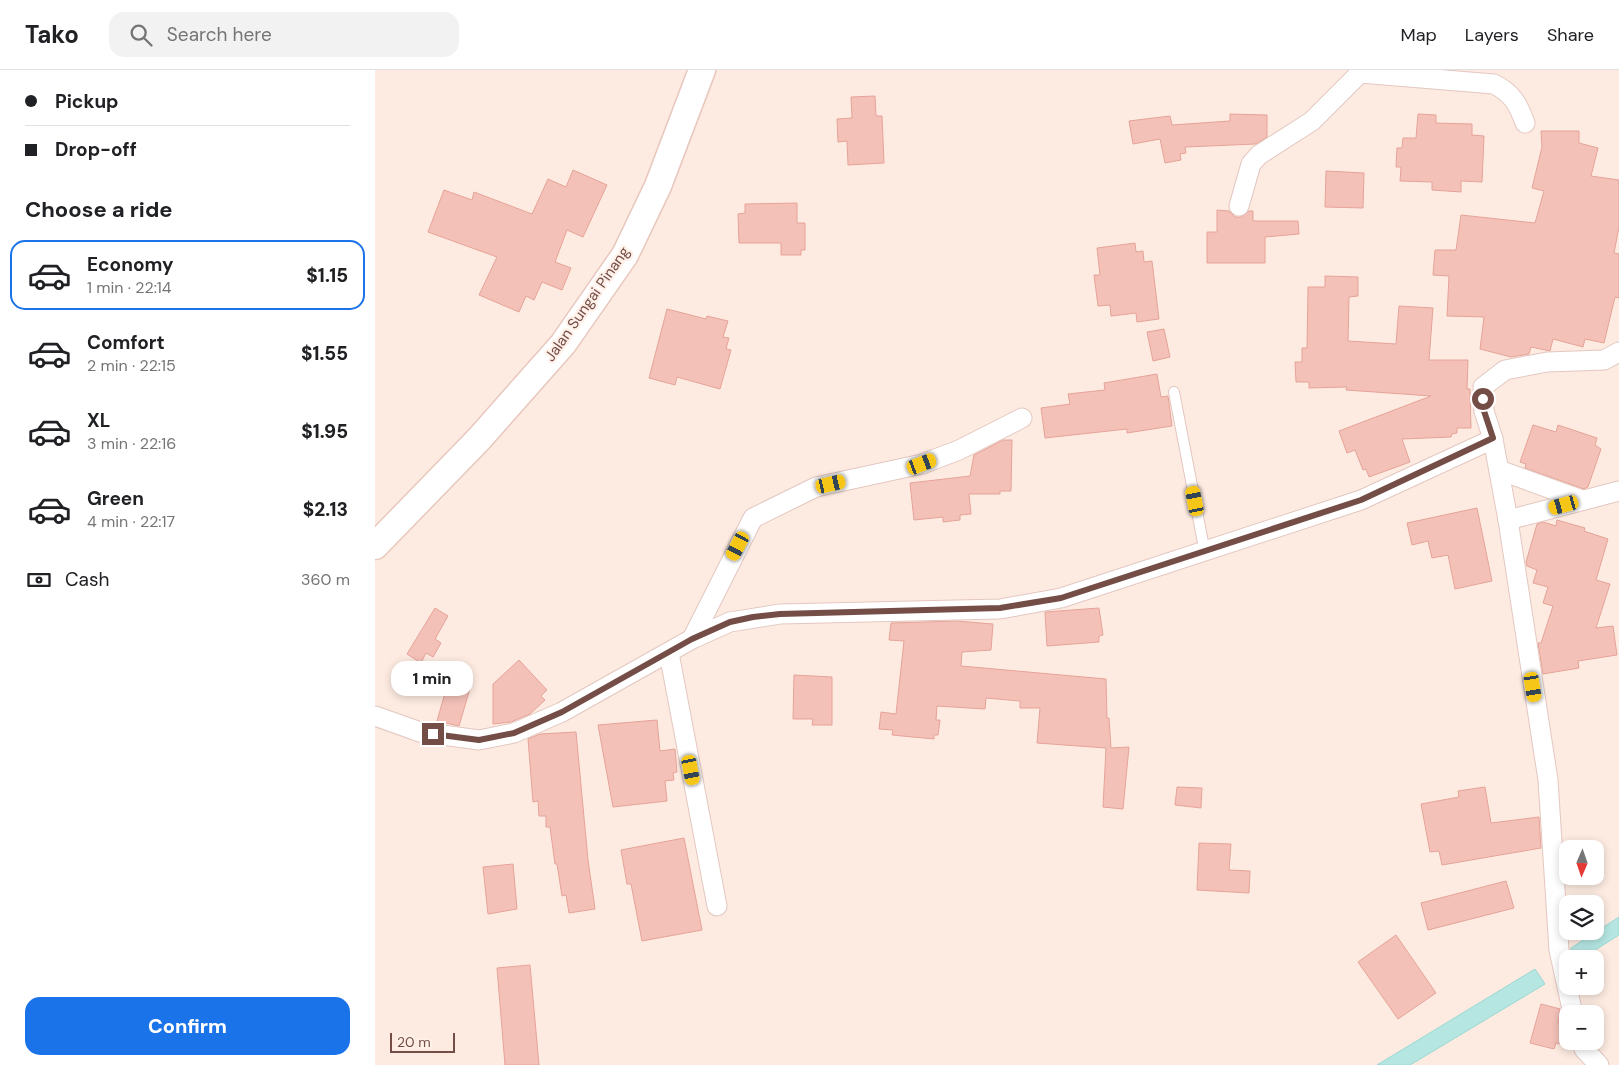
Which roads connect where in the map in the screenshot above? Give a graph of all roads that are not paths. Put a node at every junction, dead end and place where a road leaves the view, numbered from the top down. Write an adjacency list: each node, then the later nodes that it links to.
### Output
1 (702, 70): 13 (street, Jalan Sungai Pinang)
2 (1359, 72): 3 (street); 4 (street)
3 (1525, 123)
4 (1239, 206)
5 (1619, 352): 8 (street)
6 (1174, 392): 14 (lane)
7 (1022, 418): 15 (street)
8 (1493, 438): 9 (street); 14 (street)
9 (1499, 470): 11 (street); 12 (street)
10 (1619, 491): 11 (street)
11 (1582, 500): 12 (street)
12 (1508, 520): 19 (street)
13 (375, 546)
14 (1205, 553): 15 (street)
15 (692, 639): 16 (street)
16 (669, 653): 17 (street); 18 (street)
17 (375, 716)
18 (717, 906)
19 (1571, 1005)
20 (1586, 1050): 21 (street)
21 (1599, 1065)

